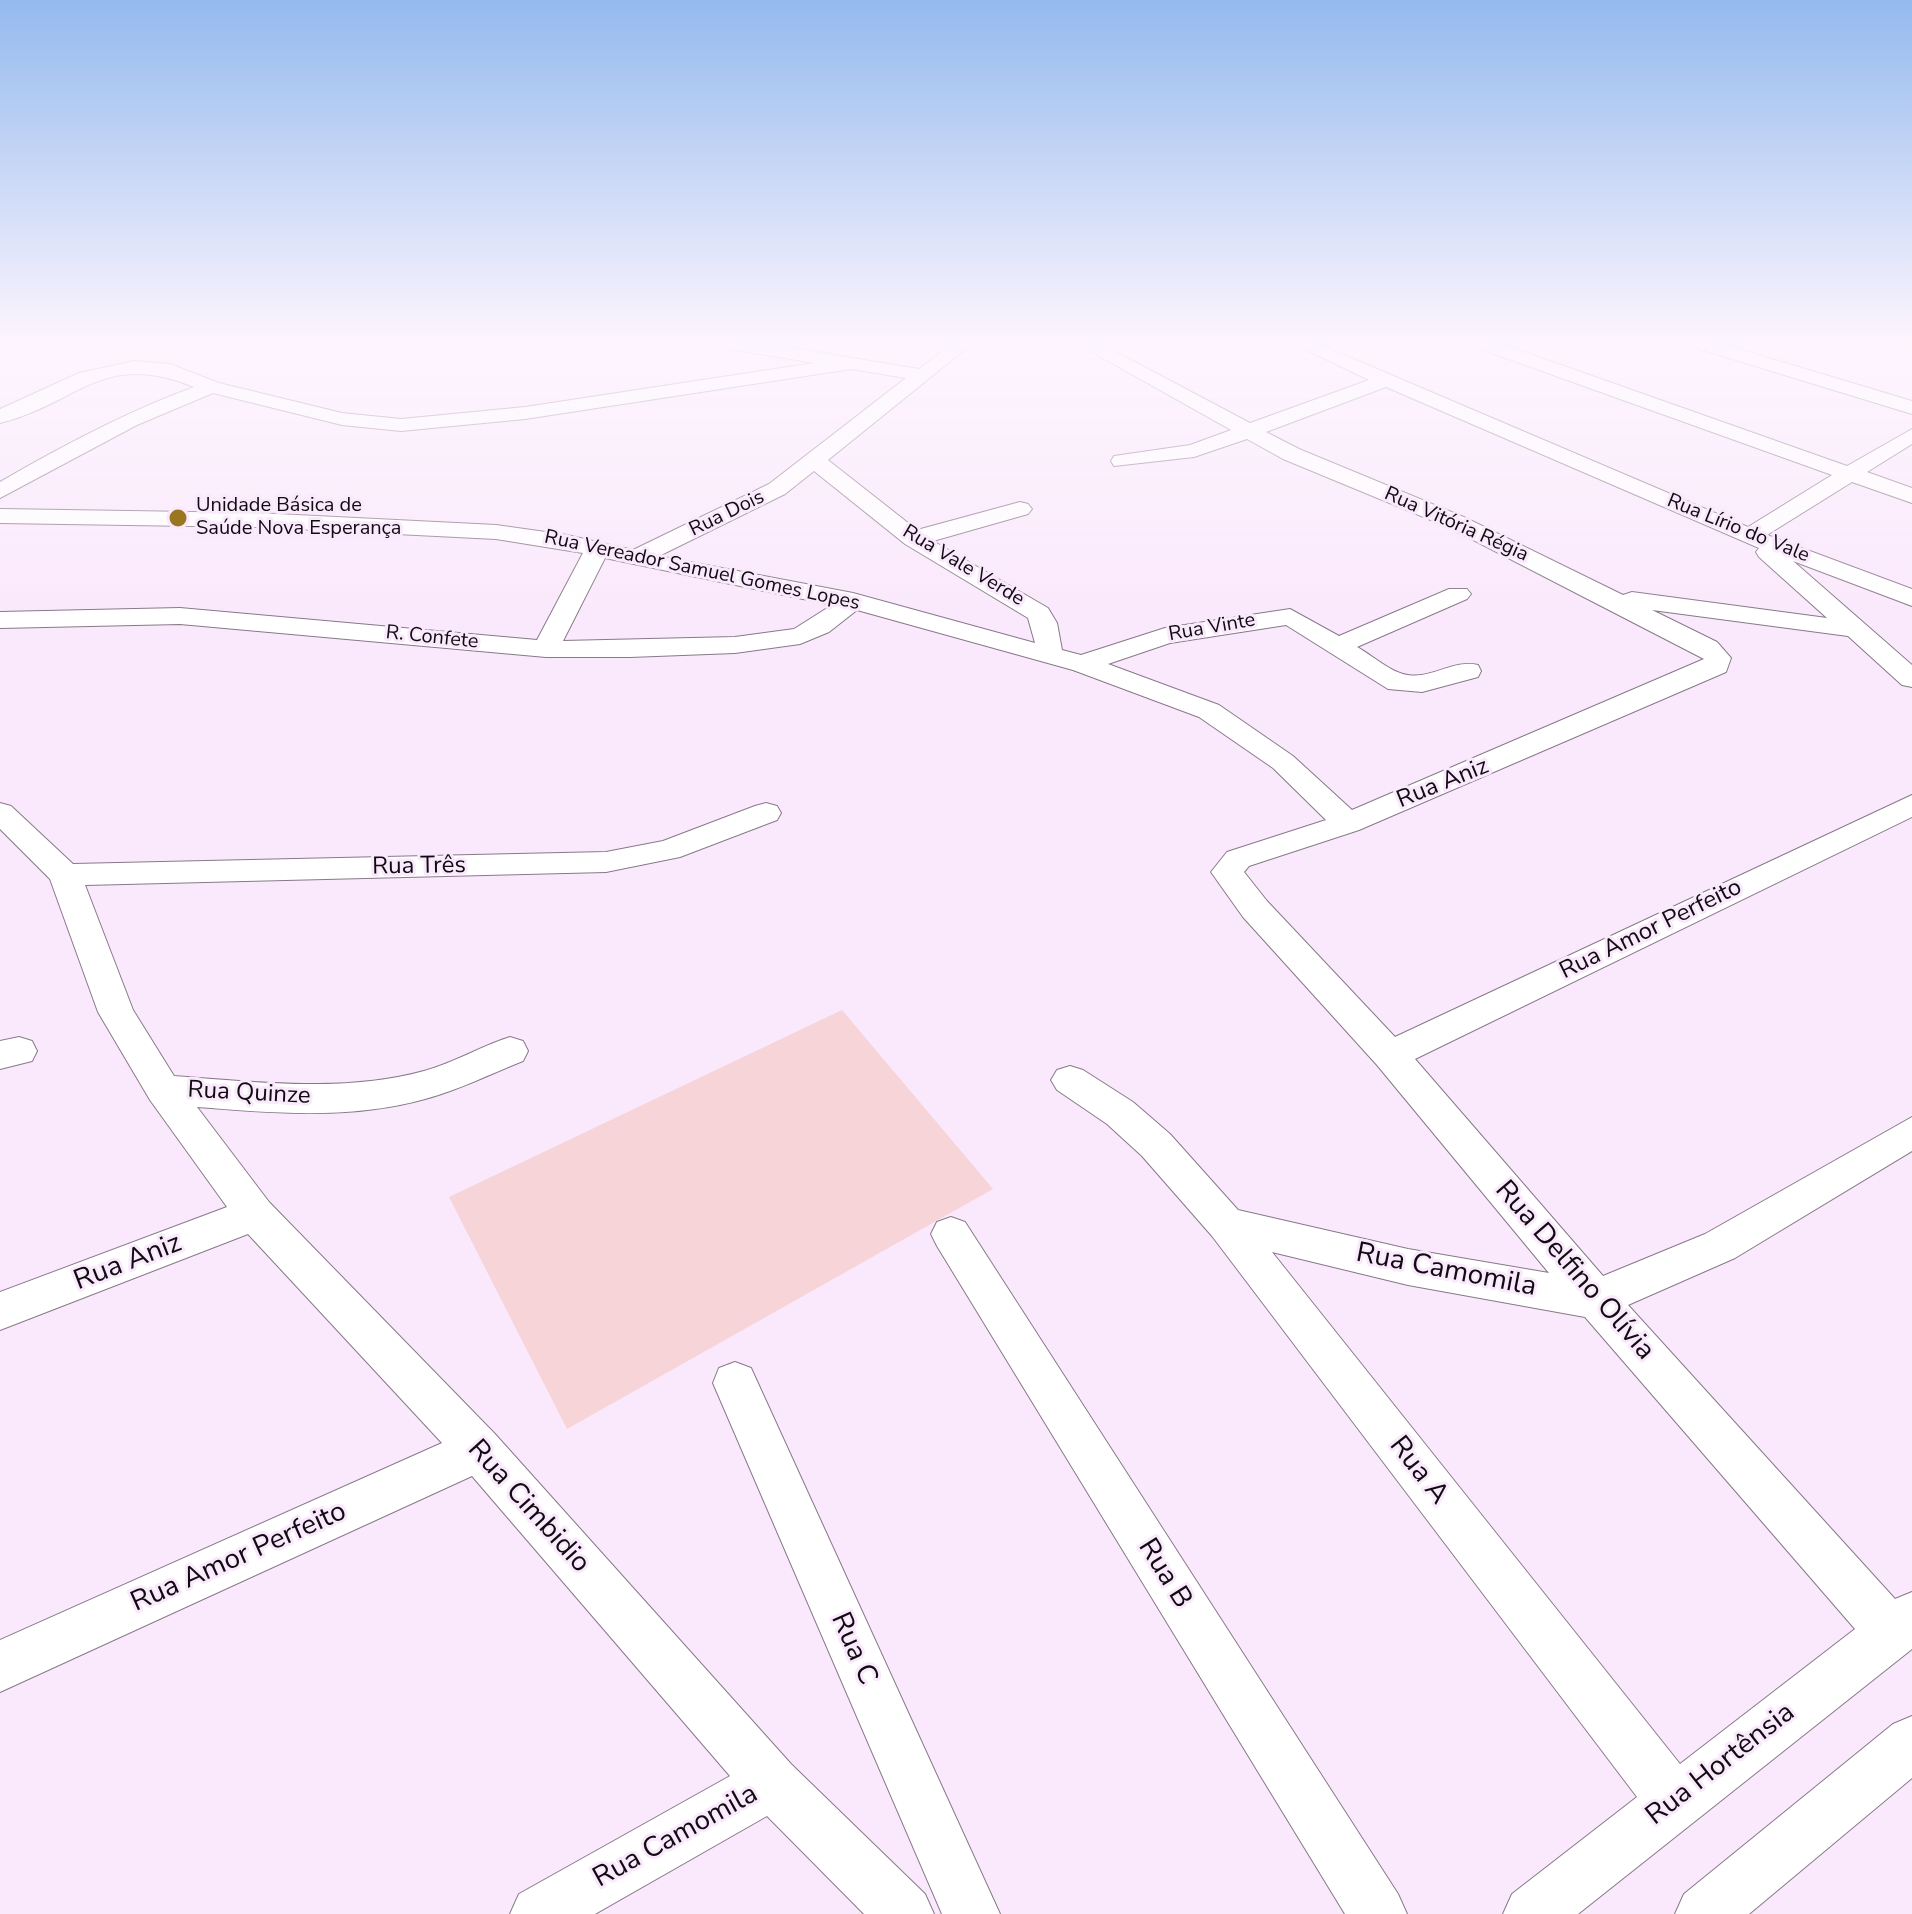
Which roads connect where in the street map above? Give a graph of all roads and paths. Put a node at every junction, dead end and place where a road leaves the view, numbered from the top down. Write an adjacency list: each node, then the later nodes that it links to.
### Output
1 (106, 432): 11 (street)
2 (851, 432): 8 (street, Rua Dois)
3 (1241, 432): 9 (street)
4 (1251, 432): 20 (street, Rua Vitória Régia)
5 (1508, 432): 15 (street, Rua Lírio do Vale)
6 (1732, 432): 10 (street)
7 (1912, 435): 10 (street)
8 (816, 461): 16 (street, Rua Vale Verde); 18 (street, Rua Dois)
9 (1122, 461)
10 (1849, 474): 12 (street); 15 (street)
11 (0, 491)
12 (1912, 496)
13 (1020, 509): 16 (street)
14 (0, 516): 17 (street, Rua Vereador Samuel Gomes Lopes)
15 (1749, 536): 21 (street, Rua Lírio do Vale); 24 (street)
16 (913, 539): 27 (street, Rua Vale Verde)
17 (597, 549): 18 (street, Rua Vereador Samuel Gomes Lopes); 26 (street)
18 (636, 558): 22 (street, Rua Vereador Samuel Gomes Lopes)
19 (1458, 594): 25 (street)
20 (1608, 597): 24 (street); 30 (street, Rua Vitória Régia)
21 (1912, 598)
22 (853, 601): 26 (street, R. Confete); 27 (street, Rua Vereador Samuel Gomes Lopes)
23 (0, 620): 26 (street, R. Confete)
24 (1855, 629): 31 (street)
25 (1339, 645): 28 (street, Rua Vinte); 29 (street, Rua Vinte)
26 (546, 649)
27 (1050, 655): 28 (street, Rua Vereador Samuel Gomes Lopes)
28 (1082, 664): 35 (street, Rua Vereador Samuel Gomes Lopes)
29 (1468, 671)
30 (1704, 672): 35 (street, Rua Aniz)
31 (1912, 679)
32 (1912, 805): 39 (street, Rua Amor Perfeito)
33 (0, 813): 36 (street, Rua Quinze)
34 (766, 813): 36 (street, Rua Três)
35 (1348, 823): 37 (street, Rua Aniz)
36 (65, 875): 41 (street, Rua Quinze)
37 (1255, 909): 39 (street, Rua Delfino Olívia)
38 (510, 1051): 41 (street, Rua Quinze)
39 (1390, 1055): 46 (street, Rua Delfino Olívia)
40 (1070, 1080): 44 (street, Rua A)
41 (163, 1090): 43 (street, Rua Cimbidio)
42 (1912, 1132): 46 (street)
43 (255, 1214): 47 (street, Rua Aniz); 49 (street, Rua Cimbidio)
44 (1226, 1224): 46 (street, Rua Camomila); 54 (street, Rua A)
45 (951, 1234): 58 (street, Rua B)
46 (1597, 1300): 50 (street, Rua Delfino Olívia)
47 (0, 1311)
48 (735, 1383): 57 (street, Rua C)
49 (479, 1450): 51 (street, Rua Amor Perfeito); 53 (street, Rua Cimbidio)
50 (1902, 1625): 54 (street, Rua Hortênsia)
51 (0, 1666)
52 (1912, 1743): 60 (street)
53 (772, 1783): 55 (street, Rua Camomila); 56 (street, Rua Cimbidio)
54 (1674, 1801): 59 (street, Rua Hortênsia)
55 (539, 1914)
56 (905, 1914)
57 (971, 1914)
58 (1378, 1914)
59 (1532, 1914)
60 (1704, 1914)

